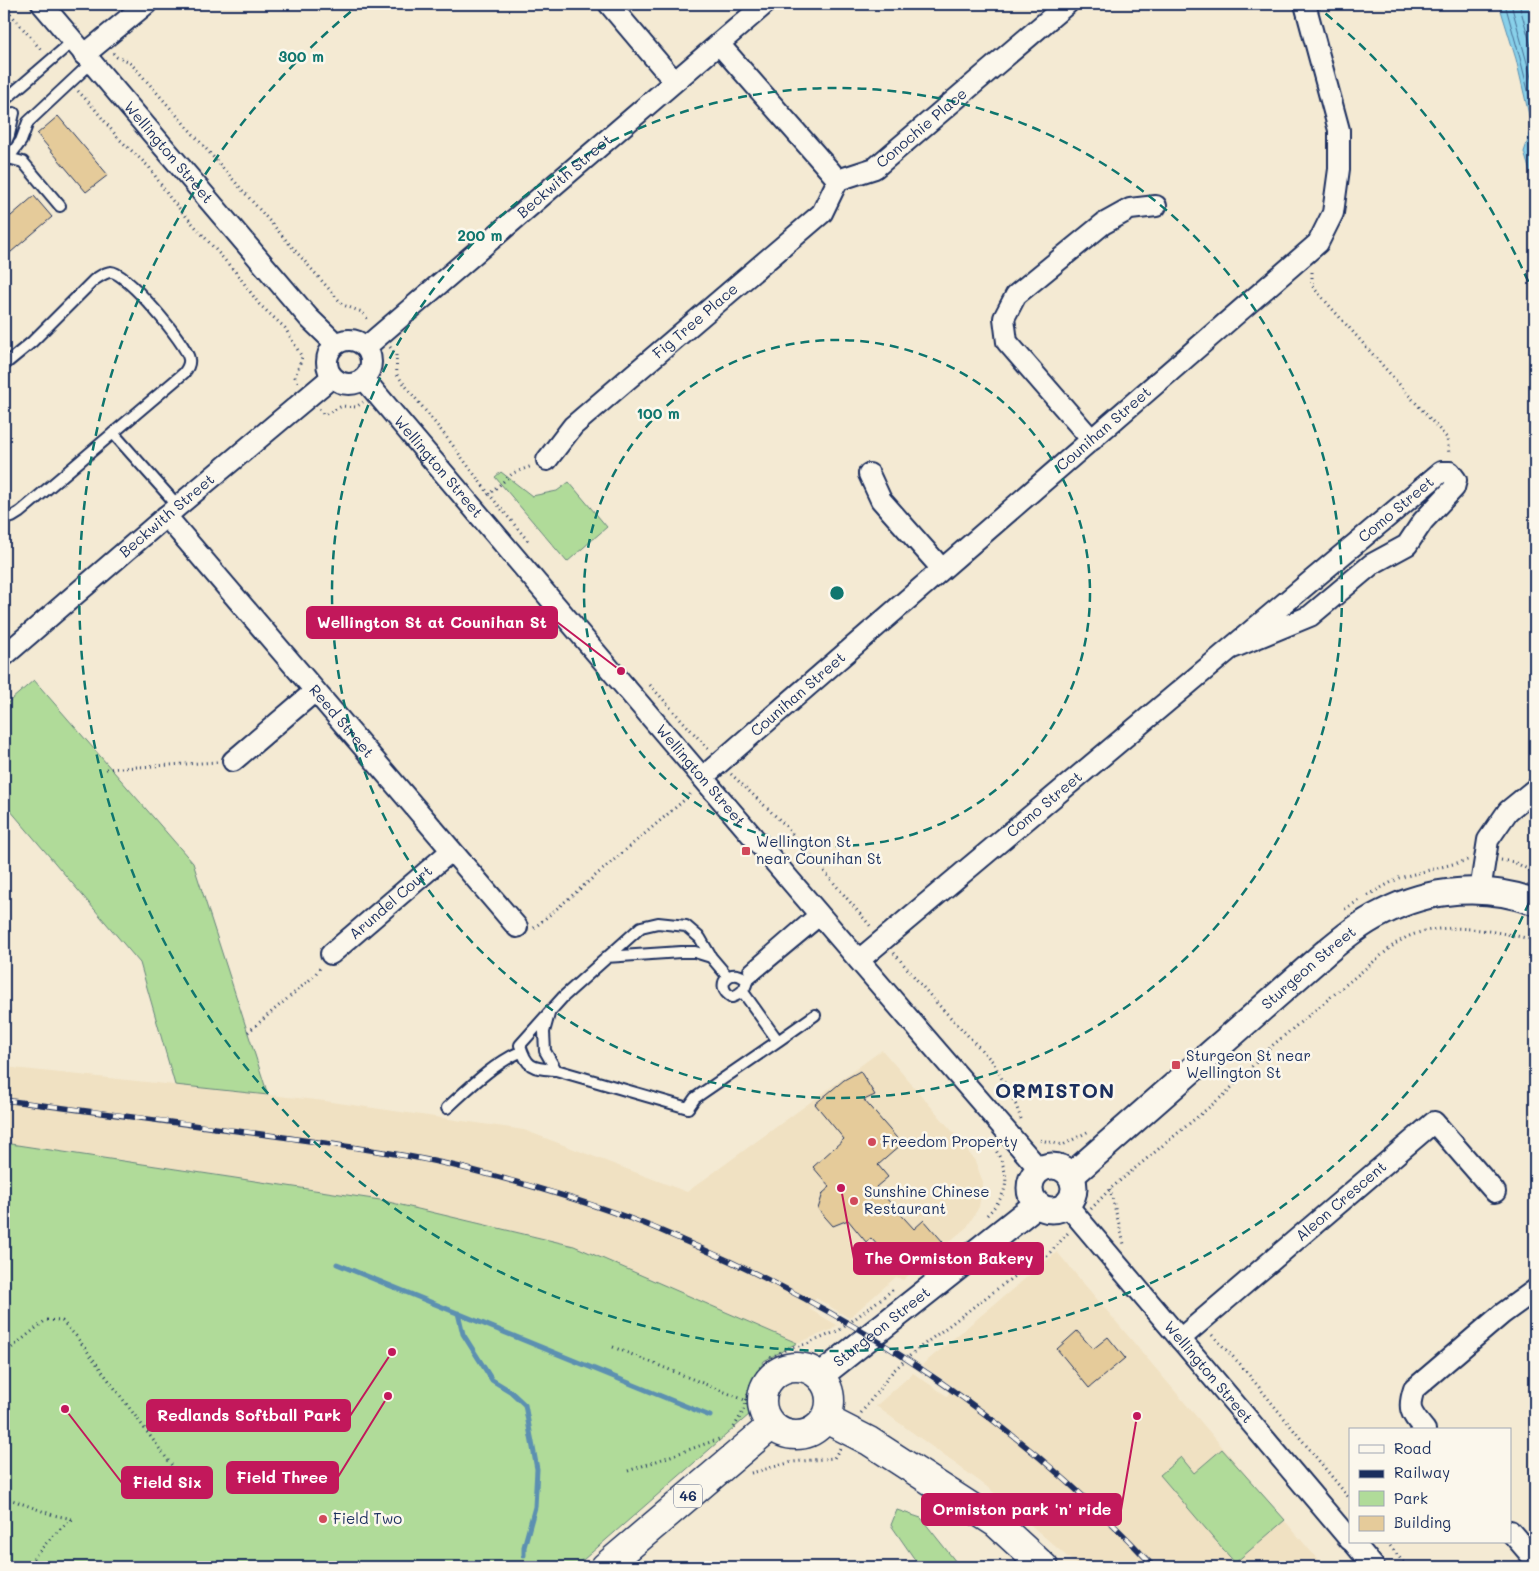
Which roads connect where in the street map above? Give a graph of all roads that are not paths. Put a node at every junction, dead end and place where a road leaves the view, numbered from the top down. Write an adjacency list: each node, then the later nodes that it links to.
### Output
1 (42, 4): 8 (street, Wellington Street)
2 (146, 4): 8 (street)
3 (608, 4): 9 (street)
4 (765, 4): 7 (street, Beckwith Street)
5 (1067, 4): 15 (street, Conochie Place)
6 (1305, 4): 24 (street, Counihan Street)
7 (719, 44): 9 (street, Beckwith Street); 15 (street)
8 (83, 53): 10 (lane); 12 (lane); 18 (street, Wellington Street)
9 (674, 81): 19 (street, Beckwith Street)
10 (5, 99): 11 (lane)
11 (14, 113): 12 (lane); 13 (lane)
12 (28, 122): 14 (lane)
13 (4, 146)
14 (5, 157): 16 (lane)
15 (838, 180): 25 (street, Fig Tree Place)
16 (60, 206)
17 (1156, 206): 24 (street)
18 (336, 344): 19 (street); 21 (street)
19 (366, 347): 22 (street)
20 (4, 365): 23 (lane)
21 (332, 377): 22 (street); 27 (street, Beckwith Street)
22 (370, 386): 34 (street, Wellington Street)
23 (113, 433): 27 (lane); 28 (lane)
24 (1092, 440): 29 (street, Counihan Street)
25 (547, 460)
26 (869, 474): 29 (street)
27 (172, 511): 31 (street, Beckwith Street); 32 (street, Reed Street)
28 (4, 517)
29 (942, 569): 34 (street, Counihan Street)
30 (1230, 649): 30 (street, Como Street); 44 (street, Como Street)
31 (4, 656)
32 (314, 691): 33 (street); 36 (street, Reed Street)
33 (233, 761)
34 (703, 777): 39 (street, Wellington Street)
35 (1535, 789): 37 (street)
36 (451, 851): 40 (street, Reed Street); 41 (street, Arundel Court)
37 (1480, 891): 38 (street, Sturgeon Street); 55 (street, Sturgeon Street)
38 (1535, 902)
39 (820, 915): 44 (street, Wellington Street); 46 (lane)
40 (517, 928)
41 (331, 954)
42 (606, 957): 43 (lane); 43 (lane); 48 (lane)
43 (711, 957): 45 (lane)
44 (859, 960): 54 (street, Wellington Street)
45 (728, 977): 46 (lane); 47 (lane)
46 (744, 978): 47 (lane)
47 (742, 992): 50 (lane)
48 (549, 1012): 51 (lane); 52 (lane)
49 (815, 1015): 50 (lane)
50 (778, 1041): 52 (lane)
51 (522, 1051): 52 (lane); 53 (lane)
52 (556, 1070)
53 (446, 1108)
54 (1040, 1170): 55 (street); 57 (street)
55 (1071, 1176): 58 (street)
56 (1495, 1192): 60 (street, Aleon Crescent)
57 (1036, 1205): 58 (street); 61 (street, Sturgeon Street)
58 (1067, 1205): 60 (street, Wellington Street)
59 (1535, 1290): 64 (street)
60 (1180, 1339): 66 (street, Wellington Street)
61 (820, 1376): 62 (main road, Sturgeon Street); 63 (main road, Sturgeon Street)
62 (826, 1419): 63 (main road); 70 (main road)
63 (772, 1425): 69 (main road, 46)
64 (1423, 1428)
65 (1512, 1533): 68 (street)
66 (1349, 1539)
67 (1354, 1544): 71 (street, Wellington Street)
68 (1535, 1560)
69 (596, 1562)
70 (1044, 1567)
71 (1374, 1567)

